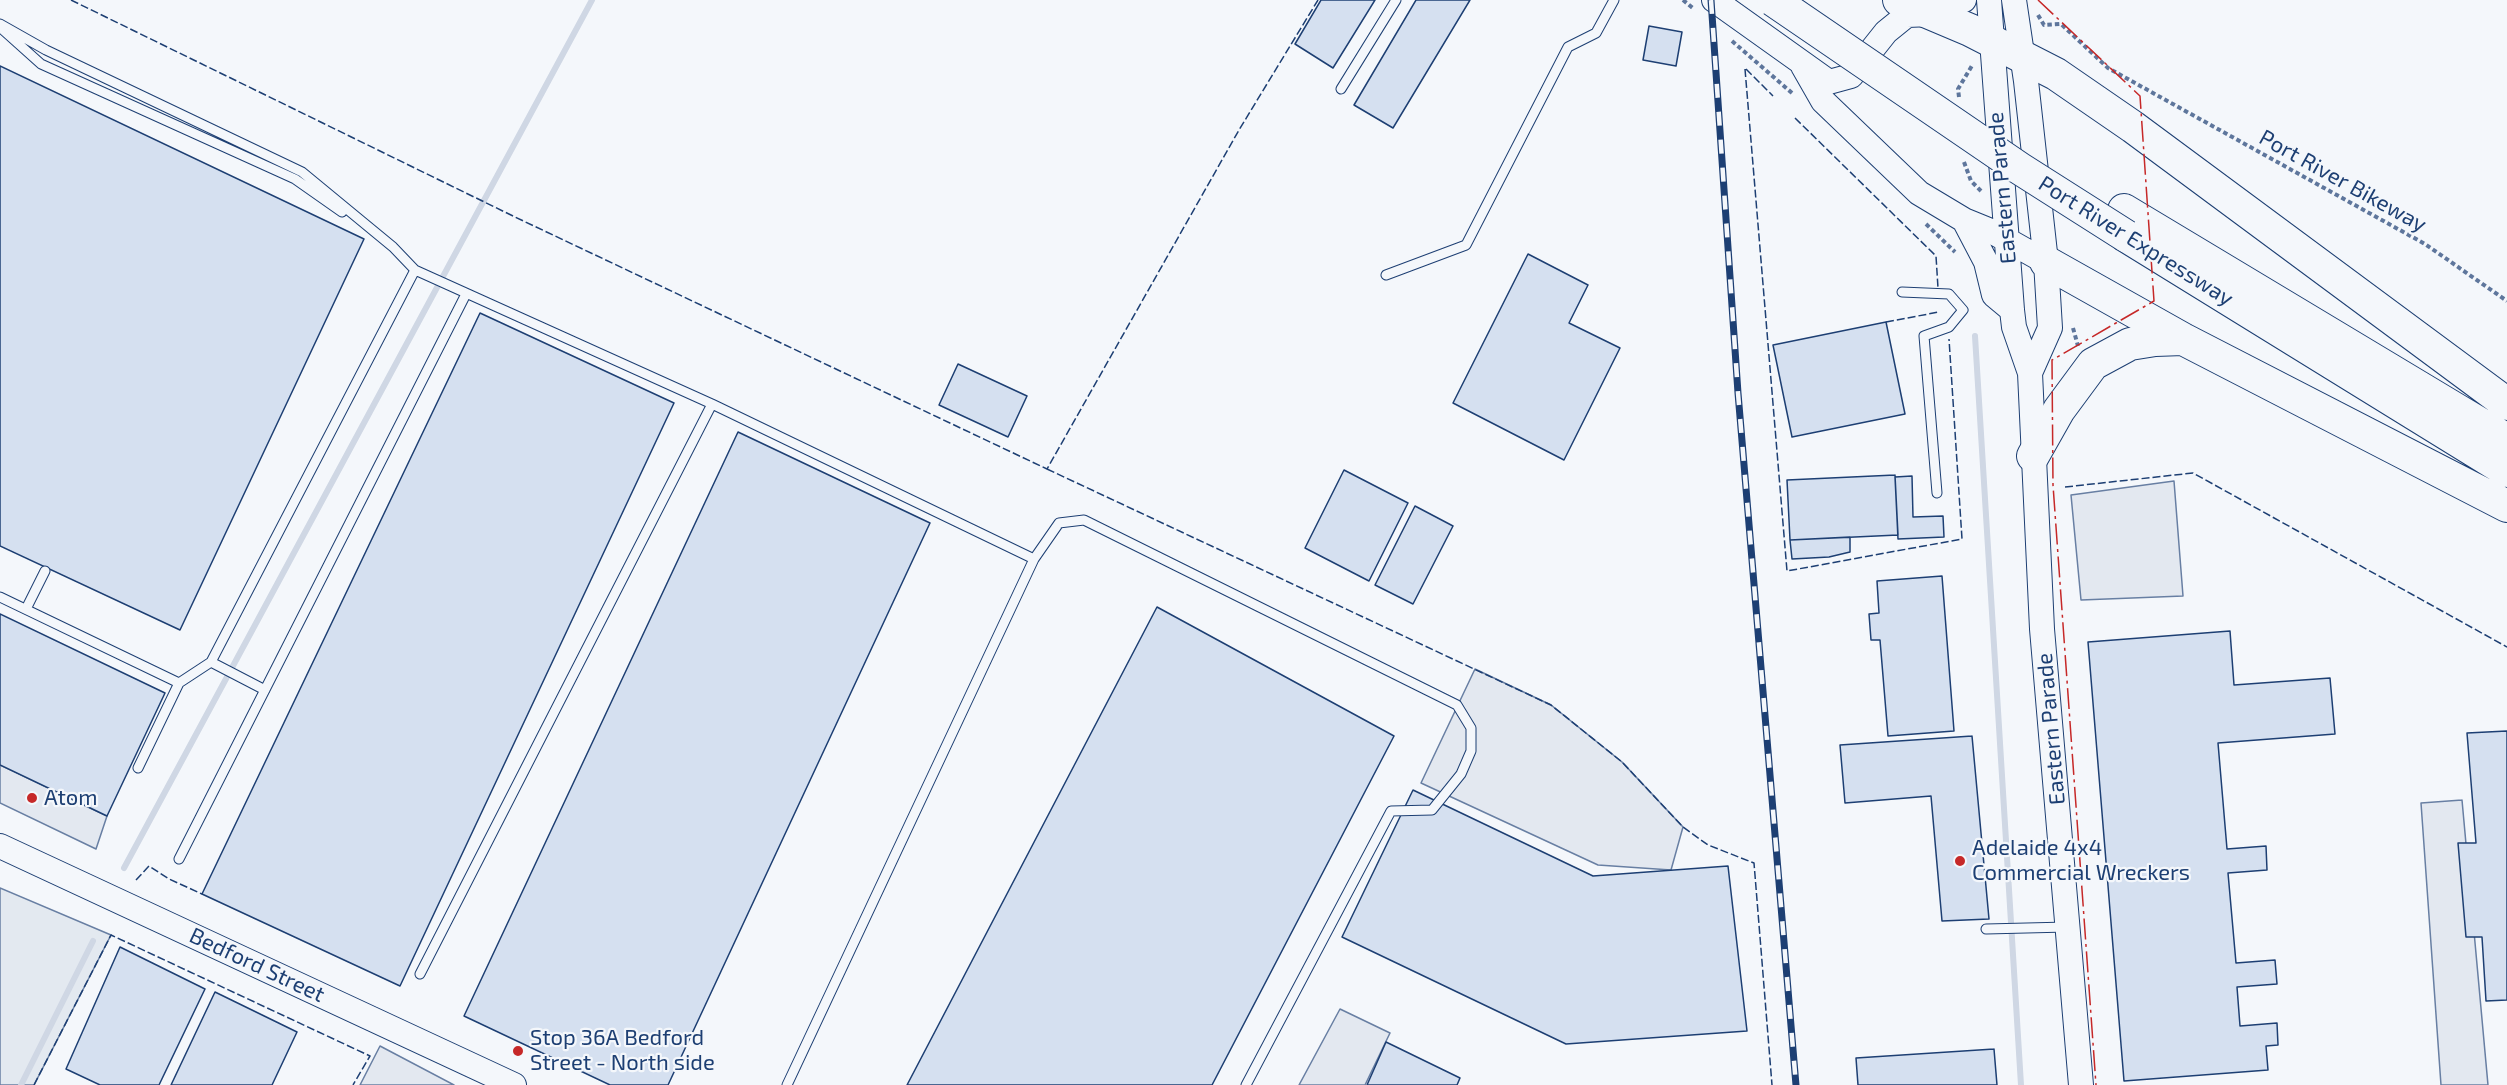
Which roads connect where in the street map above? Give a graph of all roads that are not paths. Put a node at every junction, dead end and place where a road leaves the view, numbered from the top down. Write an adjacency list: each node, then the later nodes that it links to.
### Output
1 (1396, 0): 15 (lane)
2 (1614, 0): 23 (lane)
3 (1714, 0): 13 (main road)
4 (1773, 0): 18 (highway, Port River Expressway, bridge)
5 (1808, 0): 18 (highway, Port River Expressway)
6 (1899, 0): 10 (highway)
7 (1964, 0): 10 (main road)
8 (1989, 0): 12 (main road, Eastern Parade)
9 (2024, 3): 14 (main road, Eastern Parade)
10 (1932, 14): 12 (highway); 13 (main road)
11 (0, 26): 20 (lane); 20 (lane)
12 (1992, 41): 14 (highway); 16 (main road, Eastern Parade)
13 (1803, 66): 17 (main road)
14 (2024, 67): 16 (main road); 21 (main road, Eastern Parade); 30 (highway)
15 (1341, 89)
16 (1996, 114): 19 (main road, Eastern Parade)
17 (1964, 220): 19 (main road); 26 (main road)
18 (2125, 223): 31 (highway, Port River Expressway); 33 (highway, Port River Expressway)
19 (2006, 239): 21 (main road); 26 (main road, Eastern Parade)
20 (393, 247): 22 (lane)
21 (2046, 262): 27 (highway); 28 (main road, Eastern Parade)
22 (415, 270): 25 (lane); 40 (lane)
23 (1386, 275)
24 (1902, 292): 34 (lane)
25 (466, 294): 29 (lane); 42 (lane)
26 (2012, 310): 28 (main road, Eastern Parade)
27 (2183, 339): 32 (highway); 35 (highway)
28 (2030, 373): 32 (main road, Eastern Parade)
29 (712, 404): 36 (lane); 48 (lane)
30 (2507, 404)
31 (2507, 440)
32 (2032, 456): 46 (main road, Eastern Parade)
33 (2507, 471)
34 (1937, 493)
35 (2507, 506)
36 (1034, 559): 50 (lane); 51 (lane)
37 (45, 571): 39 (lane)
38 (0, 597): 39 (lane)
39 (26, 609): 41 (lane)
40 (211, 662): 41 (lane); 42 (lane)
41 (178, 683): 43 (lane)
42 (265, 690): 45 (lane)
43 (138, 768)
44 (0, 846): 49 (main road, Bedford Street)
45 (179, 859)
46 (2068, 927): 47 (lane); 52 (main road, Eastern Parade)
47 (1986, 928)
48 (420, 974)
49 (514, 1085)
50 (787, 1085)
51 (1246, 1085)
52 (2081, 1085)

